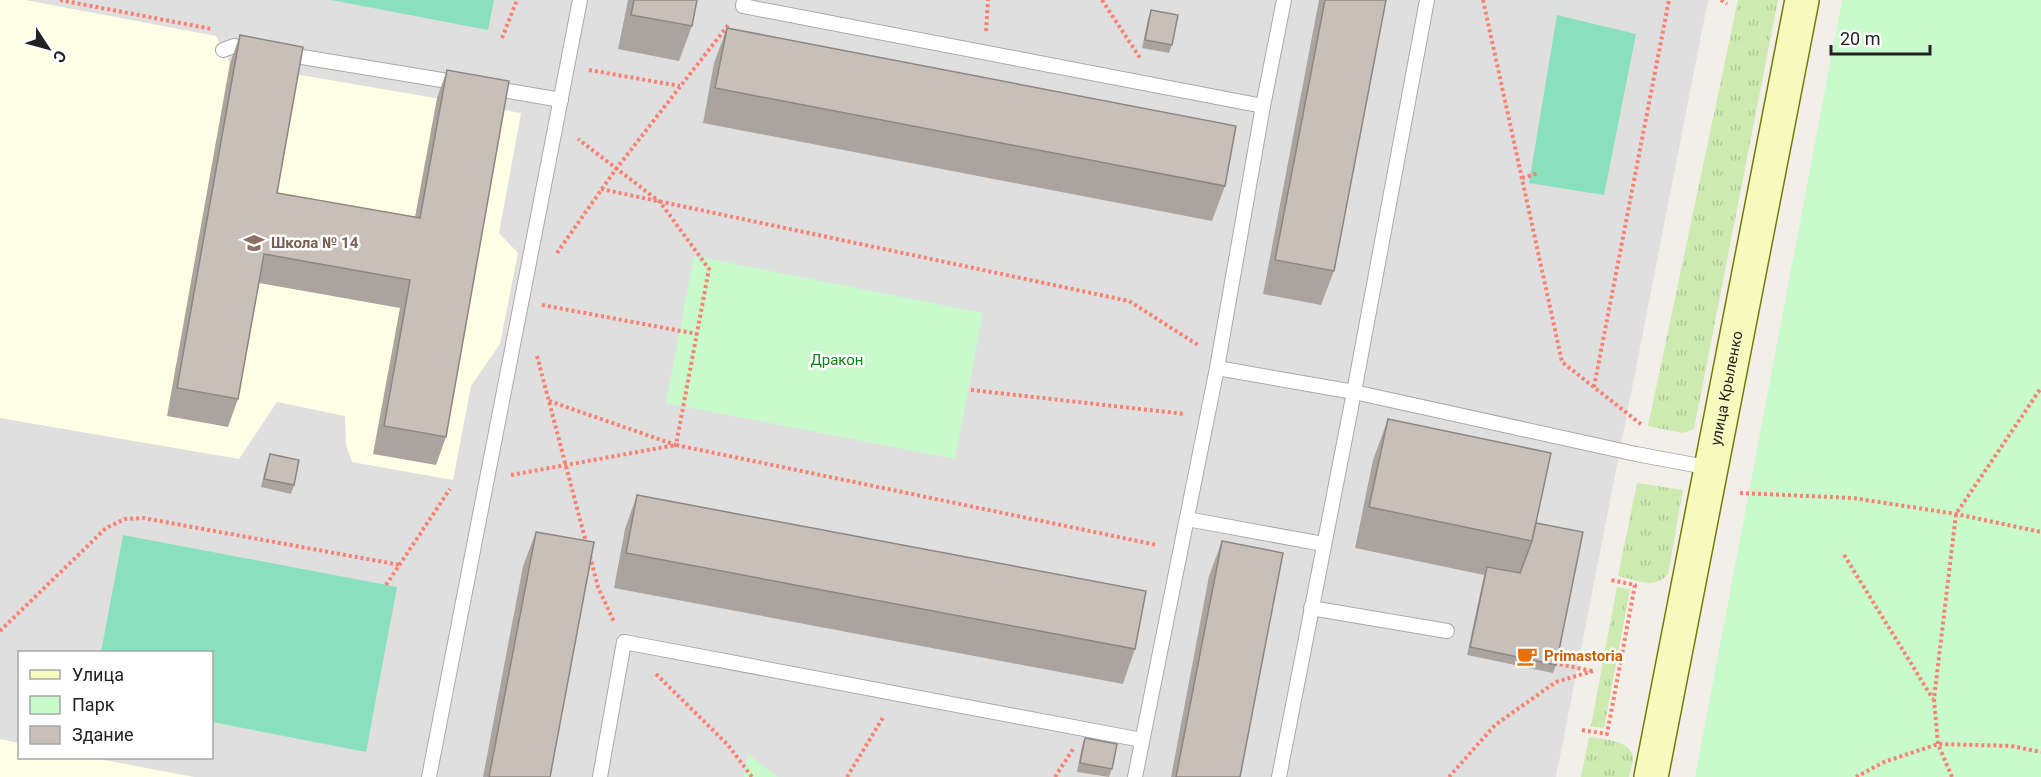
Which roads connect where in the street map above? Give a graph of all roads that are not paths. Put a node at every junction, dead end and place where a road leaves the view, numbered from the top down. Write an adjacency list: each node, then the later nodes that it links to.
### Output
1 (580, 0): 7 (lane)
2 (1284, 0): 8 (lane)
3 (1427, 0): 10 (lane)
4 (1802, 0): 11 (street, улица Крыленко)
5 (743, 3): 8 (lane)
6 (229, 48): 7 (lane)
7 (561, 99): 17 (lane)
8 (1263, 106): 9 (lane)
9 (1218, 363): 10 (lane); 12 (lane)
10 (1354, 392): 11 (lane); 13 (lane)
11 (1711, 468): 21 (street, улица Крыленко)
12 (1187, 519): 13 (lane); 16 (lane)
13 (1323, 544): 14 (lane)
14 (1311, 608): 15 (lane); 20 (lane)
15 (1447, 631)
16 (1142, 740): 18 (lane); 19 (lane)
17 (429, 777)
18 (600, 777)
19 (1135, 777)
20 (1279, 777)
21 (1652, 777)

